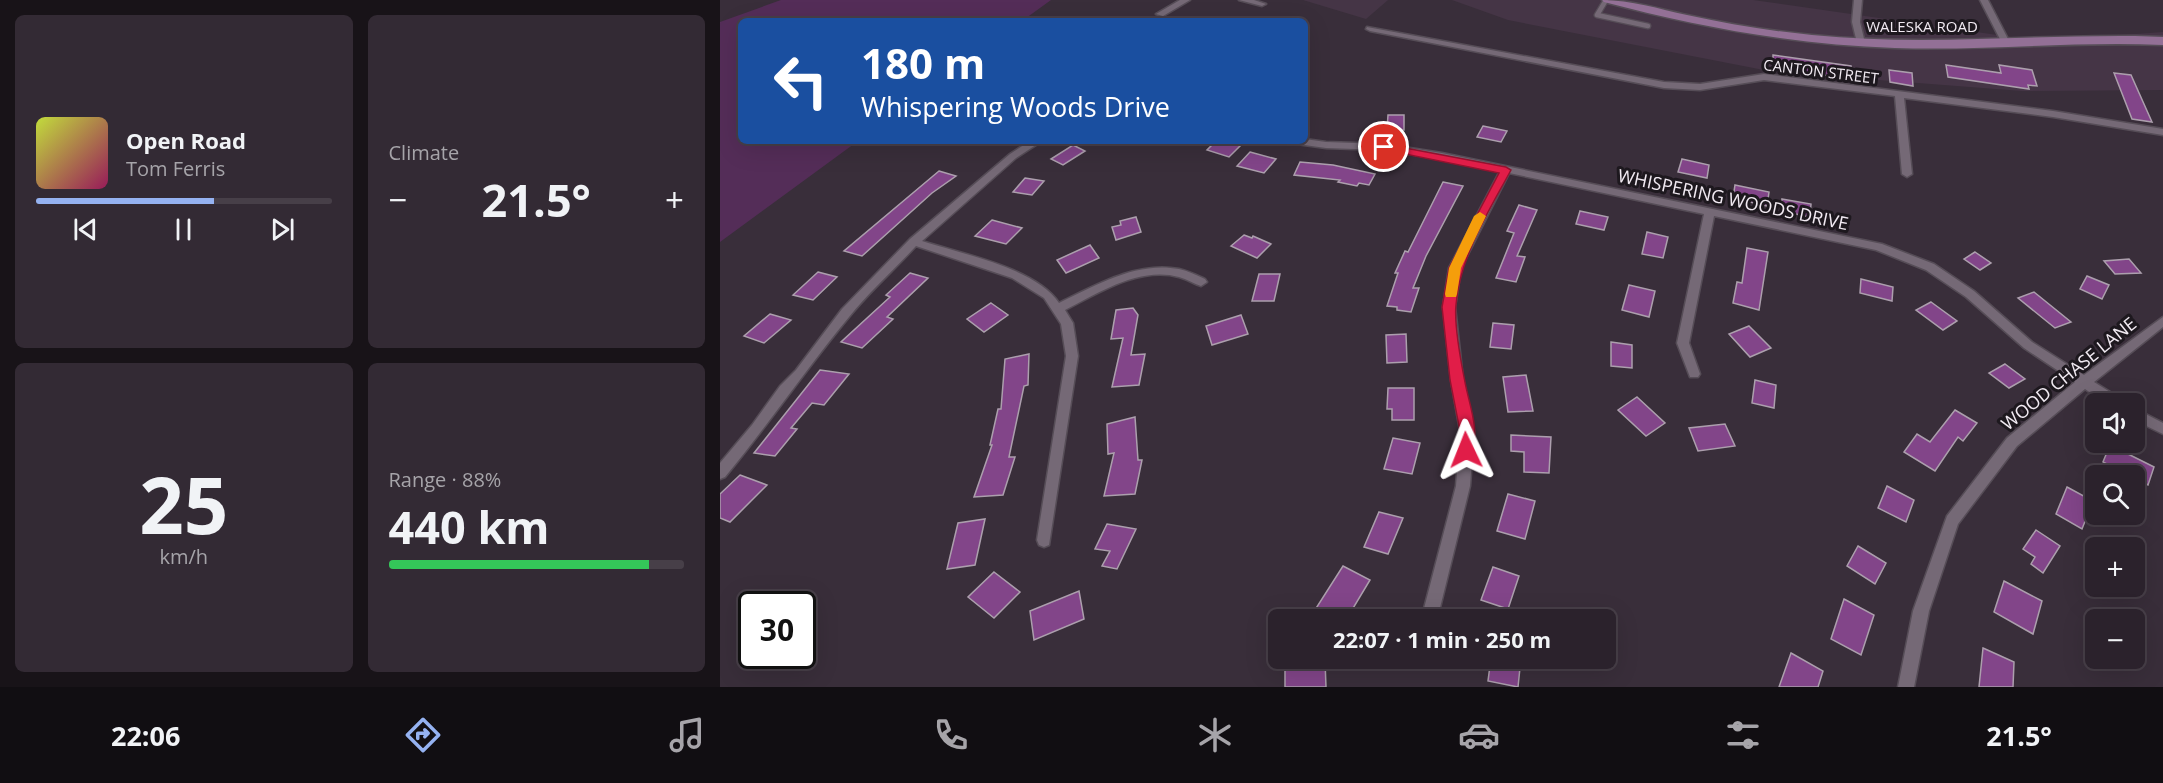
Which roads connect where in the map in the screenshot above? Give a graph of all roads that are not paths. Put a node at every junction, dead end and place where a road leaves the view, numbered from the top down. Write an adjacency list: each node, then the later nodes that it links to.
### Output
1 (1186, 0): 8 (street)
2 (1243, 0): 7 (street)
3 (1607, 0): 9 (main road, WALESKA ROAD); 10 (lane)
4 (1624, 0): 9 (main road, WALESKA ROAD)
5 (1858, 0): 13 (street)
6 (1984, 0): 14 (street)
7 (1262, 4)
8 (1160, 14)
9 (1682, 18): 13 (main road, WALESKA ROAD)
10 (1648, 26)
11 (1371, 29): 15 (street, CANTON STREET)
12 (2163, 40): 14 (main road, WALESKA ROAD)
13 (1861, 43): 14 (main road, WALESKA ROAD)
14 (2006, 43)
15 (1899, 95): 16 (street, CANTON STREET); 20 (street)
16 (2163, 132)
17 (1308, 143): 19 (street, WHISPERING WOODS DRIVE)
18 (1032, 144): 22 (street)
19 (1506, 170): 21 (street, WHISPERING WOODS DRIVE); 33 (street)
20 (1906, 174)
21 (1709, 214): 26 (street); 27 (street, WHISPERING WOODS DRIVE)
22 (914, 242): 24 (street); 31 (street)
23 (1201, 282): 24 (street)
24 (1057, 309): 32 (street)
25 (2163, 321): 27 (street, WOOD CHASE LANE)
26 (1694, 374)
27 (2083, 383): 28 (street, WHISPERING WOODS DRIVE); 34 (street, WOOD CHASE LANE)
28 (2100, 393)
29 (2145, 419): 30 (street)
30 (2163, 429)
31 (720, 474)
32 (1044, 540)
33 (1432, 609)
34 (1906, 687)

